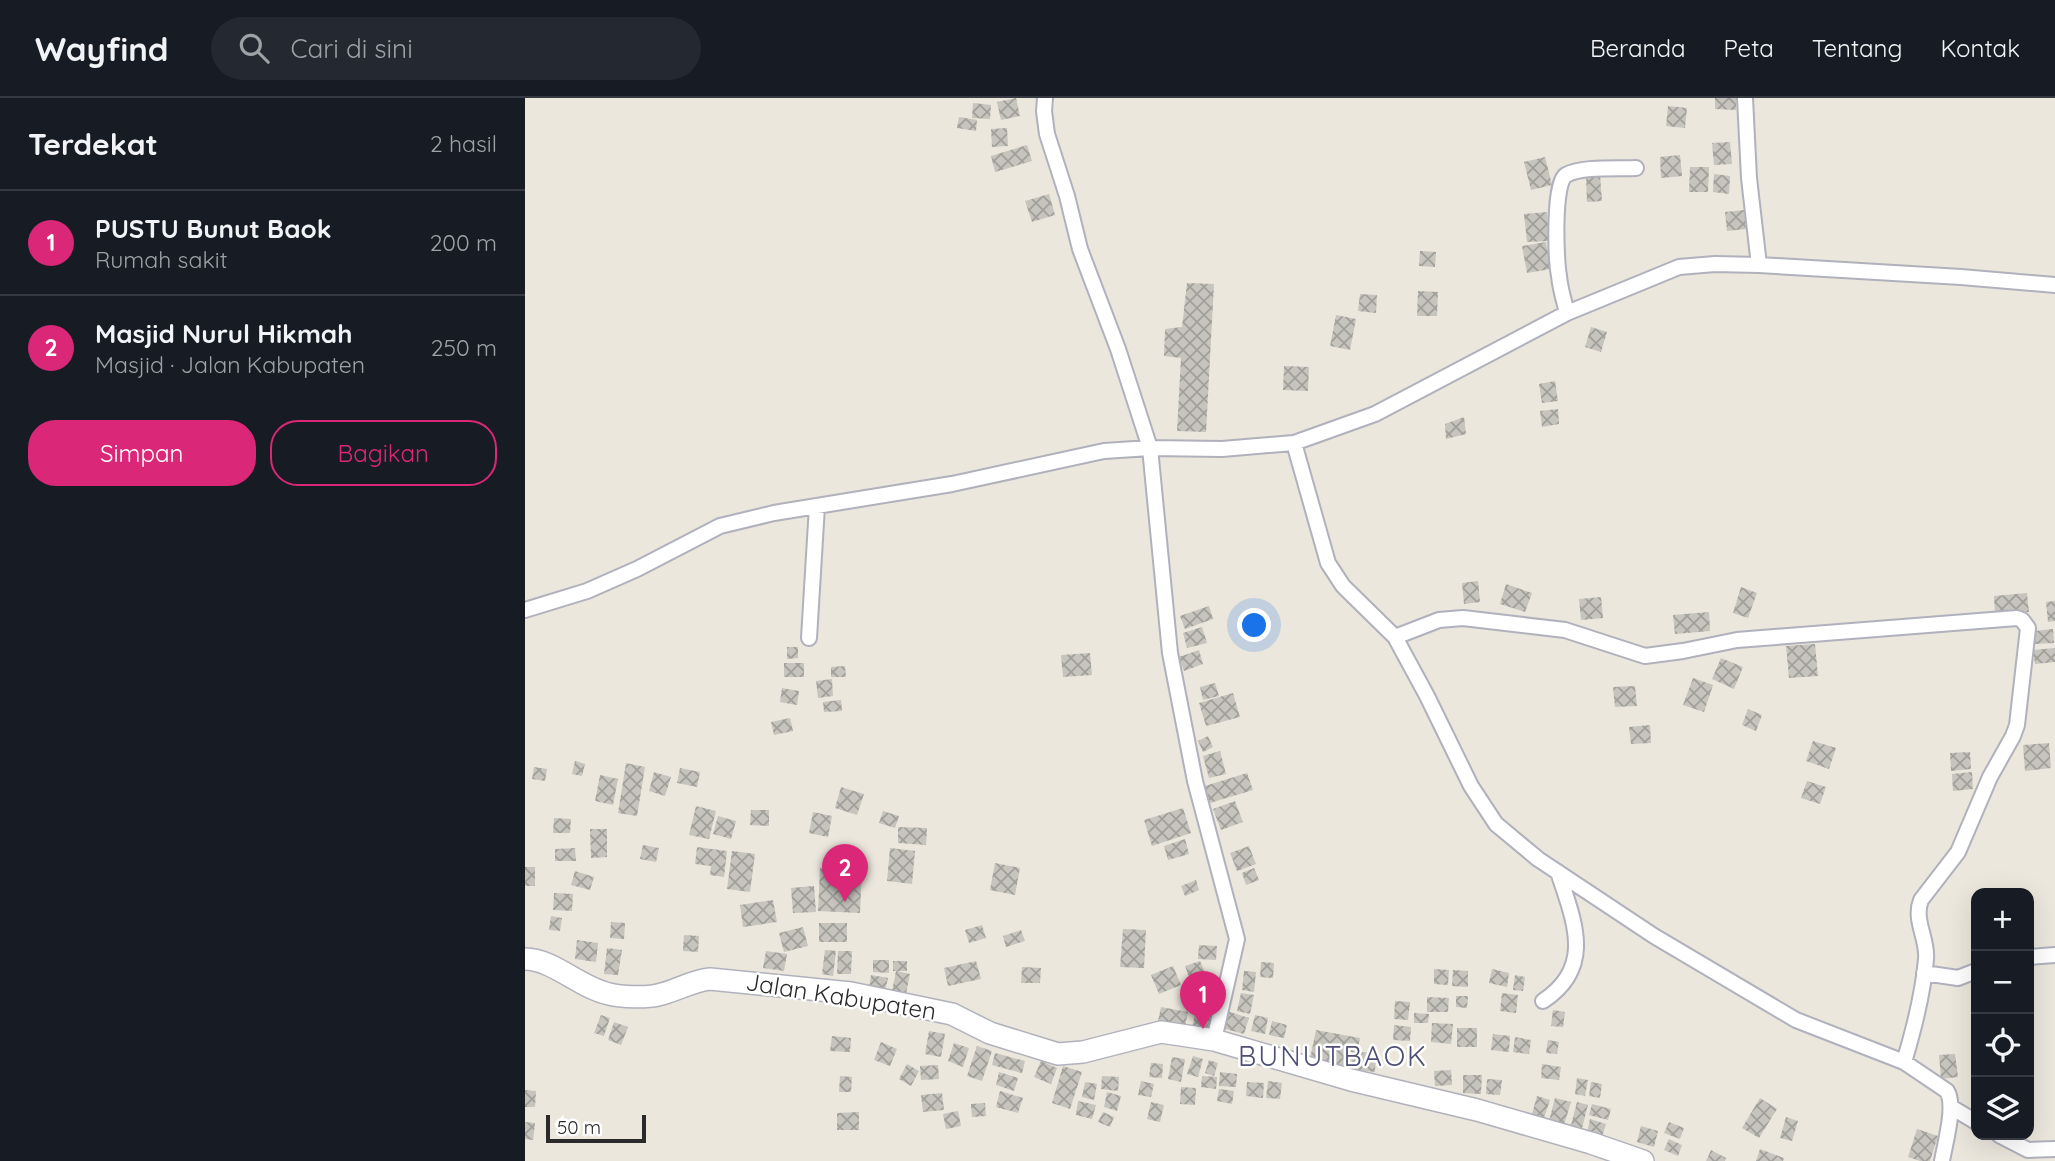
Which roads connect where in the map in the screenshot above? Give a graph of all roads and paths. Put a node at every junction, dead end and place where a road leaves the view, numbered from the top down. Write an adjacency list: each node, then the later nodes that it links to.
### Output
1 (1045, 98): 8 (street)
2 (1745, 98): 4 (street)
3 (1636, 169): 6 (street)
4 (1759, 265): 5 (street); 6 (street)
5 (2055, 285)
6 (1567, 313): 7 (street)
7 (1294, 443): 8 (street); 11 (street)
8 (1150, 448): 9 (street); 20 (street)
9 (817, 506): 10 (street); 12 (street)
10 (525, 610)
11 (1395, 637): 13 (street); 17 (street)
12 (809, 638)
13 (1558, 872): 19 (street); 21 (street)
14 (2055, 956): 15 (street)
15 (2034, 957)
16 (525, 960): 20 (street, Jalan Kabupaten)
17 (1924, 973): 18 (street); 21 (street)
18 (1971, 973)
19 (1543, 1001)
20 (1214, 1040): 26 (street, Jalan Kabupaten)
21 (1904, 1062): 22 (street)
22 (1951, 1107): 23 (street); 27 (street)
23 (1971, 1119)
24 (2009, 1140): 25 (street)
25 (2055, 1149)
26 (1643, 1161)
27 (1942, 1161)

